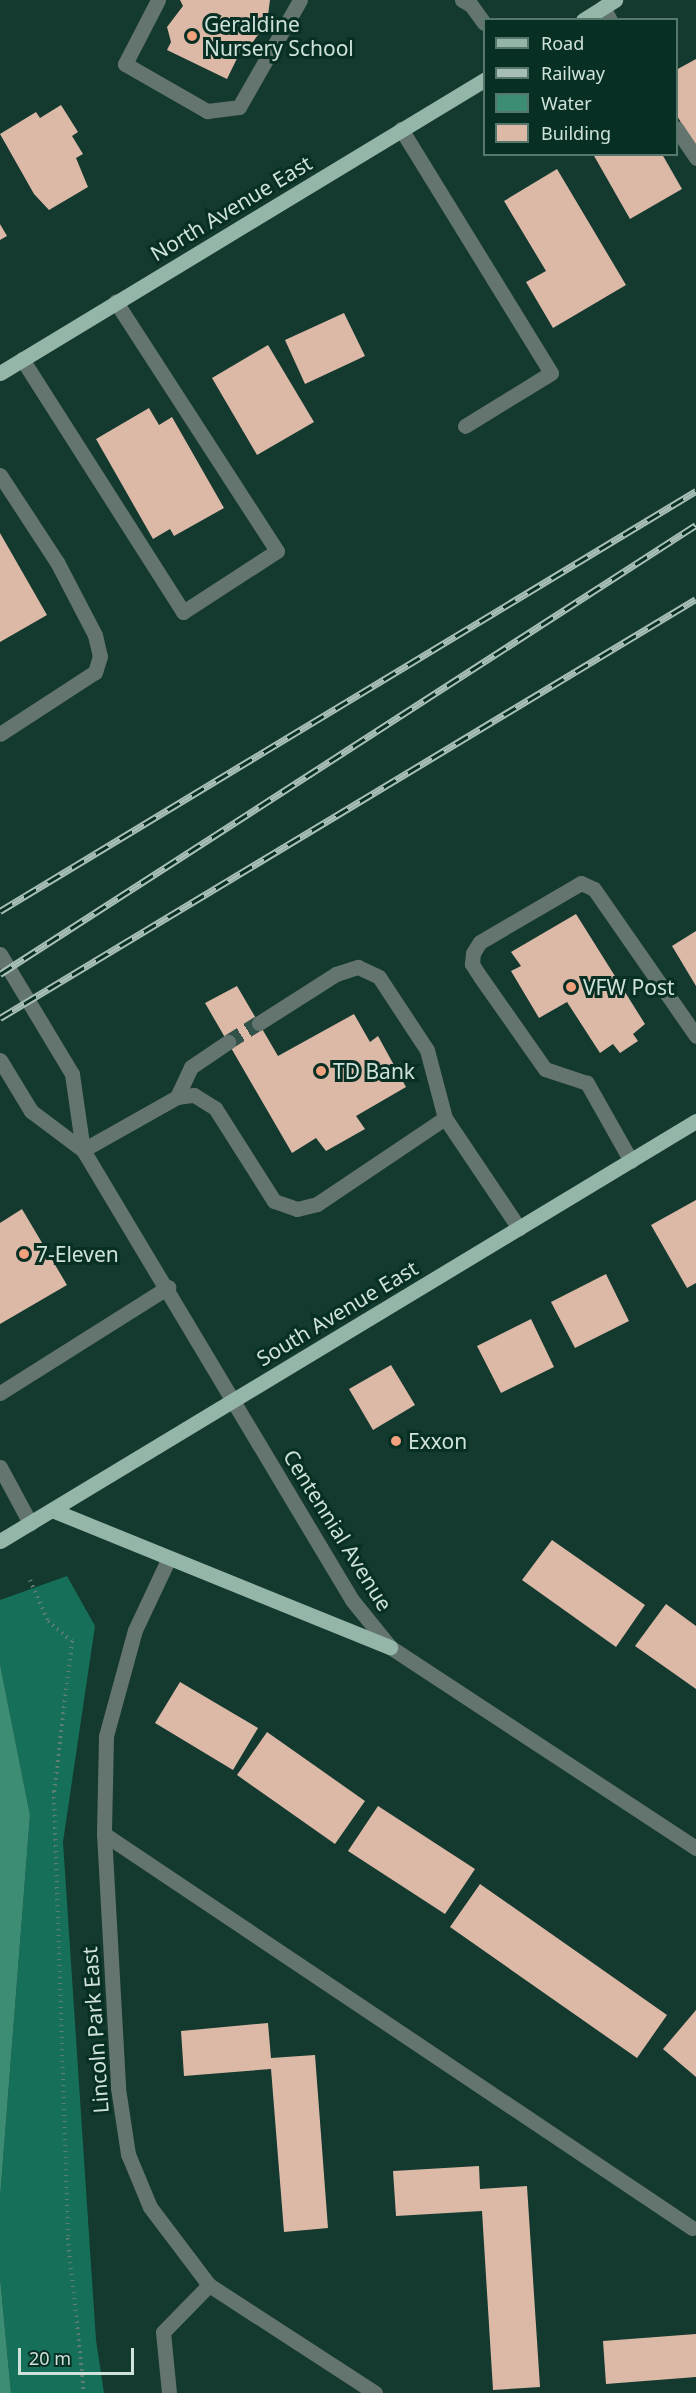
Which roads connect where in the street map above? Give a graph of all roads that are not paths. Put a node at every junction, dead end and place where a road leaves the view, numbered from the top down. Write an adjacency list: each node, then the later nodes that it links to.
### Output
1 (158, 0): 2 (street)
2 (300, 0)
3 (462, 0): 6 (street)
4 (610, 9): 5 (main road)
5 (589, 18)
6 (483, 22)
7 (483, 81): 8 (main road, North Avenue East)
8 (401, 129): 11 (main road, North Avenue East); 14 (street)
9 (678, 131): 10 (street)
10 (696, 158)
11 (116, 302): 12 (main road, North Avenue East); 12 (street)
12 (22, 359): 13 (main road, North Avenue East)
13 (0, 373)
14 (465, 426)
15 (0, 475): 16 (street)
16 (0, 734)
17 (0, 954): 25 (street, Centennial Avenue)
18 (259, 1023): 23 (street)
19 (696, 1036): 26 (street)
20 (228, 1042): 22 (street)
21 (0, 1060): 25 (street, Centennial Avenue)
22 (177, 1097): 23 (street); 25 (street)
23 (445, 1118): 27 (street)
24 (696, 1121): 26 (main road, South Avenue East)
25 (83, 1150): 28 (street, Centennial Avenue)
26 (631, 1161): 27 (main road, South Avenue East)
27 (519, 1228): 30 (main road, South Avenue East)
28 (168, 1287): 29 (street); 30 (street, Centennial Avenue)
29 (0, 1393)
30 (234, 1401): 32 (main road, South Avenue East); 36 (street, Centennial Avenue)
31 (0, 1467): 33 (street)
32 (52, 1510): 33 (main road, South Avenue East); 35 (main road)
33 (30, 1523): 34 (main road, South Avenue East)
34 (6, 1537)
35 (168, 1560): 36 (main road); 37 (street, Lincoln Park East)
36 (390, 1647): 38 (street, Centennial Avenue)
37 (104, 1834): 39 (street); 40 (street, Lincoln Park East)
38 (696, 1848)
39 (692, 2228)
40 (209, 2285): 41 (street); 42 (street, Lincoln Park East)
41 (169, 2393)
42 (375, 2393)

